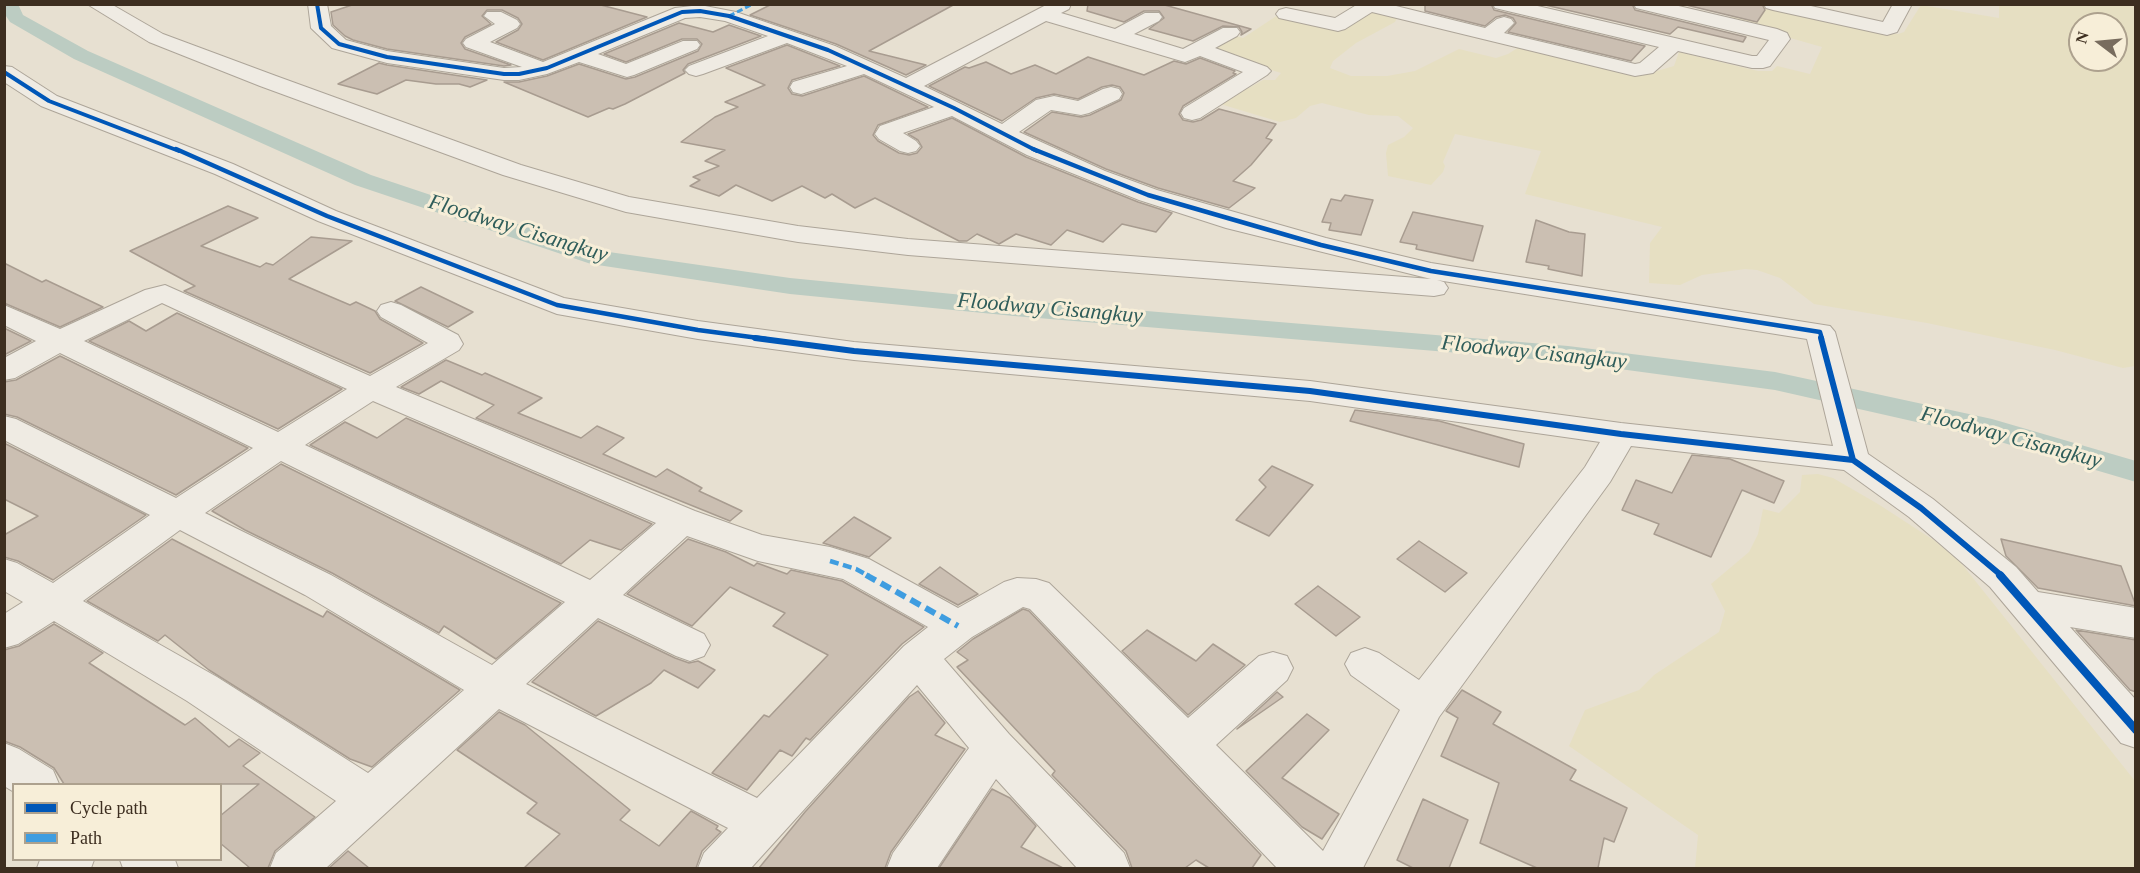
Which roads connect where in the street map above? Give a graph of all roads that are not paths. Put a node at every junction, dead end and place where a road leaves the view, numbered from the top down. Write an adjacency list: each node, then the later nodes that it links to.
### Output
1 (96, 4): 39 (street)
2 (317, 4): 28 (street)
3 (753, 4): 16 (street)
4 (1064, 4): 14 (street)
5 (1642, 4): 18 (street)
6 (1718, 4): 18 (street)
7 (1773, 4): 12 (street)
8 (1903, 4): 12 (street)
9 (1371, 5): 13 (street); 22 (street)
10 (1516, 6): 22 (street); 24 (street)
11 (695, 8): 16 (street); 26 (street)
12 (1809, 8)
13 (1280, 9)
14 (1044, 14): 21 (street); 32 (street)
15 (494, 16): 28 (street)
16 (729, 16): 20 (street)
17 (1152, 17): 21 (street)
18 (1702, 17): 24 (street)
19 (1230, 32): 25 (street)
20 (787, 36): 27 (street); 29 (street)
21 (1116, 36): 25 (street)
22 (1489, 36): 24 (street)
23 (690, 45): 26 (street)
24 (1673, 45)
25 (1199, 49): 36 (street)
26 (579, 55): 28 (street)
27 (866, 67): 32 (street); 33 (street)
28 (547, 68): 31 (street)
29 (696, 70)
30 (4, 72): 46 (street)
31 (571, 81)
32 (907, 86): 35 (street)
33 (801, 87)
34 (1111, 94): 37 (street)
35 (954, 108): 37 (street); 38 (street)
36 (1192, 112)
37 (1003, 133): 39 (street)
38 (908, 146)
39 (1579, 296): 48 (street)
40 (391, 311): 44 (street)
41 (4, 314): 42 (street)
42 (59, 341): 43 (street); 44 (street); 47 (street)
43 (4, 371)
44 (371, 388): 47 (street); 50 (street)
45 (4, 426): 49 (street)
46 (1621, 434): 48 (street); 63 (street)
47 (280, 446): 49 (street); 52 (street)
48 (1851, 454): 54 (street)
49 (176, 515): 53 (street); 62 (street)
50 (682, 520): 52 (street); 56 (street)
51 (4, 573): 53 (street)
52 (595, 599): 58 (street); 62 (street)
53 (53, 603): 57 (street); 69 (street)
54 (2029, 605): 55 (street); 64 (street)
55 (2136, 623)
56 (958, 626): 59 (street); 65 (street)
57 (4, 633)
58 (690, 645)
59 (918, 657): 66 (street); 70 (street)
60 (1365, 664): 63 (street)
61 (1273, 668): 65 (street)
62 (496, 688): 69 (street); 70 (street)
63 (1424, 705): 76 (street)
64 (2136, 730)
65 (1187, 745): 75 (street)
66 (994, 747): 71 (street); 74 (street)
67 (4, 762): 68 (street)
68 (36, 783)
69 (370, 799): 72 (street)
70 (763, 823): 73 (street)
71 (1093, 863)
72 (293, 868)
73 (721, 868)
74 (910, 868)
75 (1308, 868)
76 (1339, 868)

